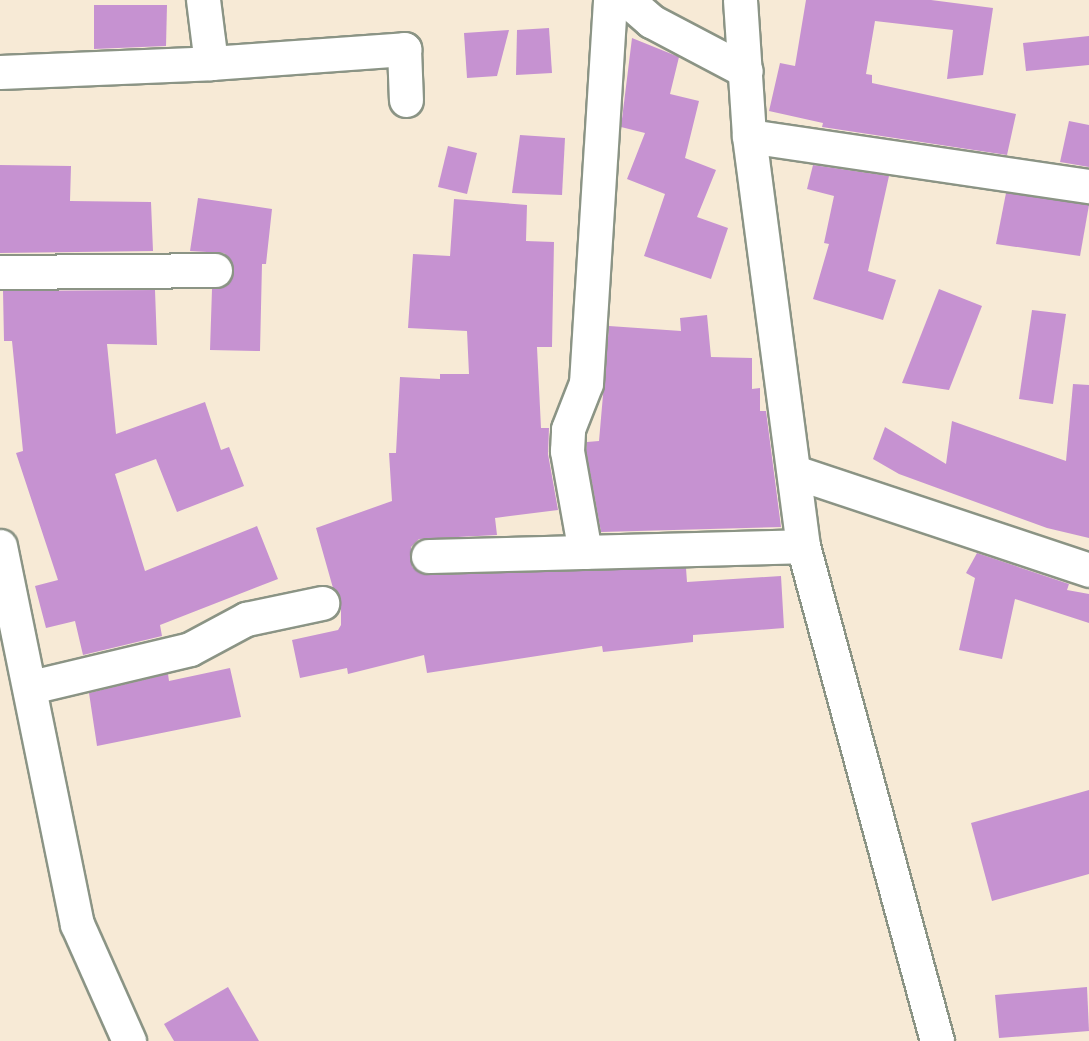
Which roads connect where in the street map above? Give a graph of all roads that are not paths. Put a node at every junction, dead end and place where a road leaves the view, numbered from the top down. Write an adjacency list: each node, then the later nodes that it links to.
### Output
1 (203, 0): 5 (street)
2 (610, 0): 16 (street)
3 (627, 0): 6 (street)
4 (740, 0): 6 (street)
5 (211, 63): 7 (street); 8 (street)
6 (746, 71): 9 (street)
7 (0, 72)
8 (406, 100)
9 (749, 136): 10 (street); 13 (street)
10 (1089, 186)
11 (215, 270): 12 (street)
12 (0, 272)
13 (795, 472): 15 (street); 18 (street)
14 (0, 546): 20 (street)
15 (803, 546): 16 (street); 22 (street)
16 (585, 552): 17 (street)
17 (428, 556)
18 (1089, 570)
19 (322, 603): 20 (street)
20 (31, 687): 21 (street)
21 (129, 1041)
22 (937, 1041)

